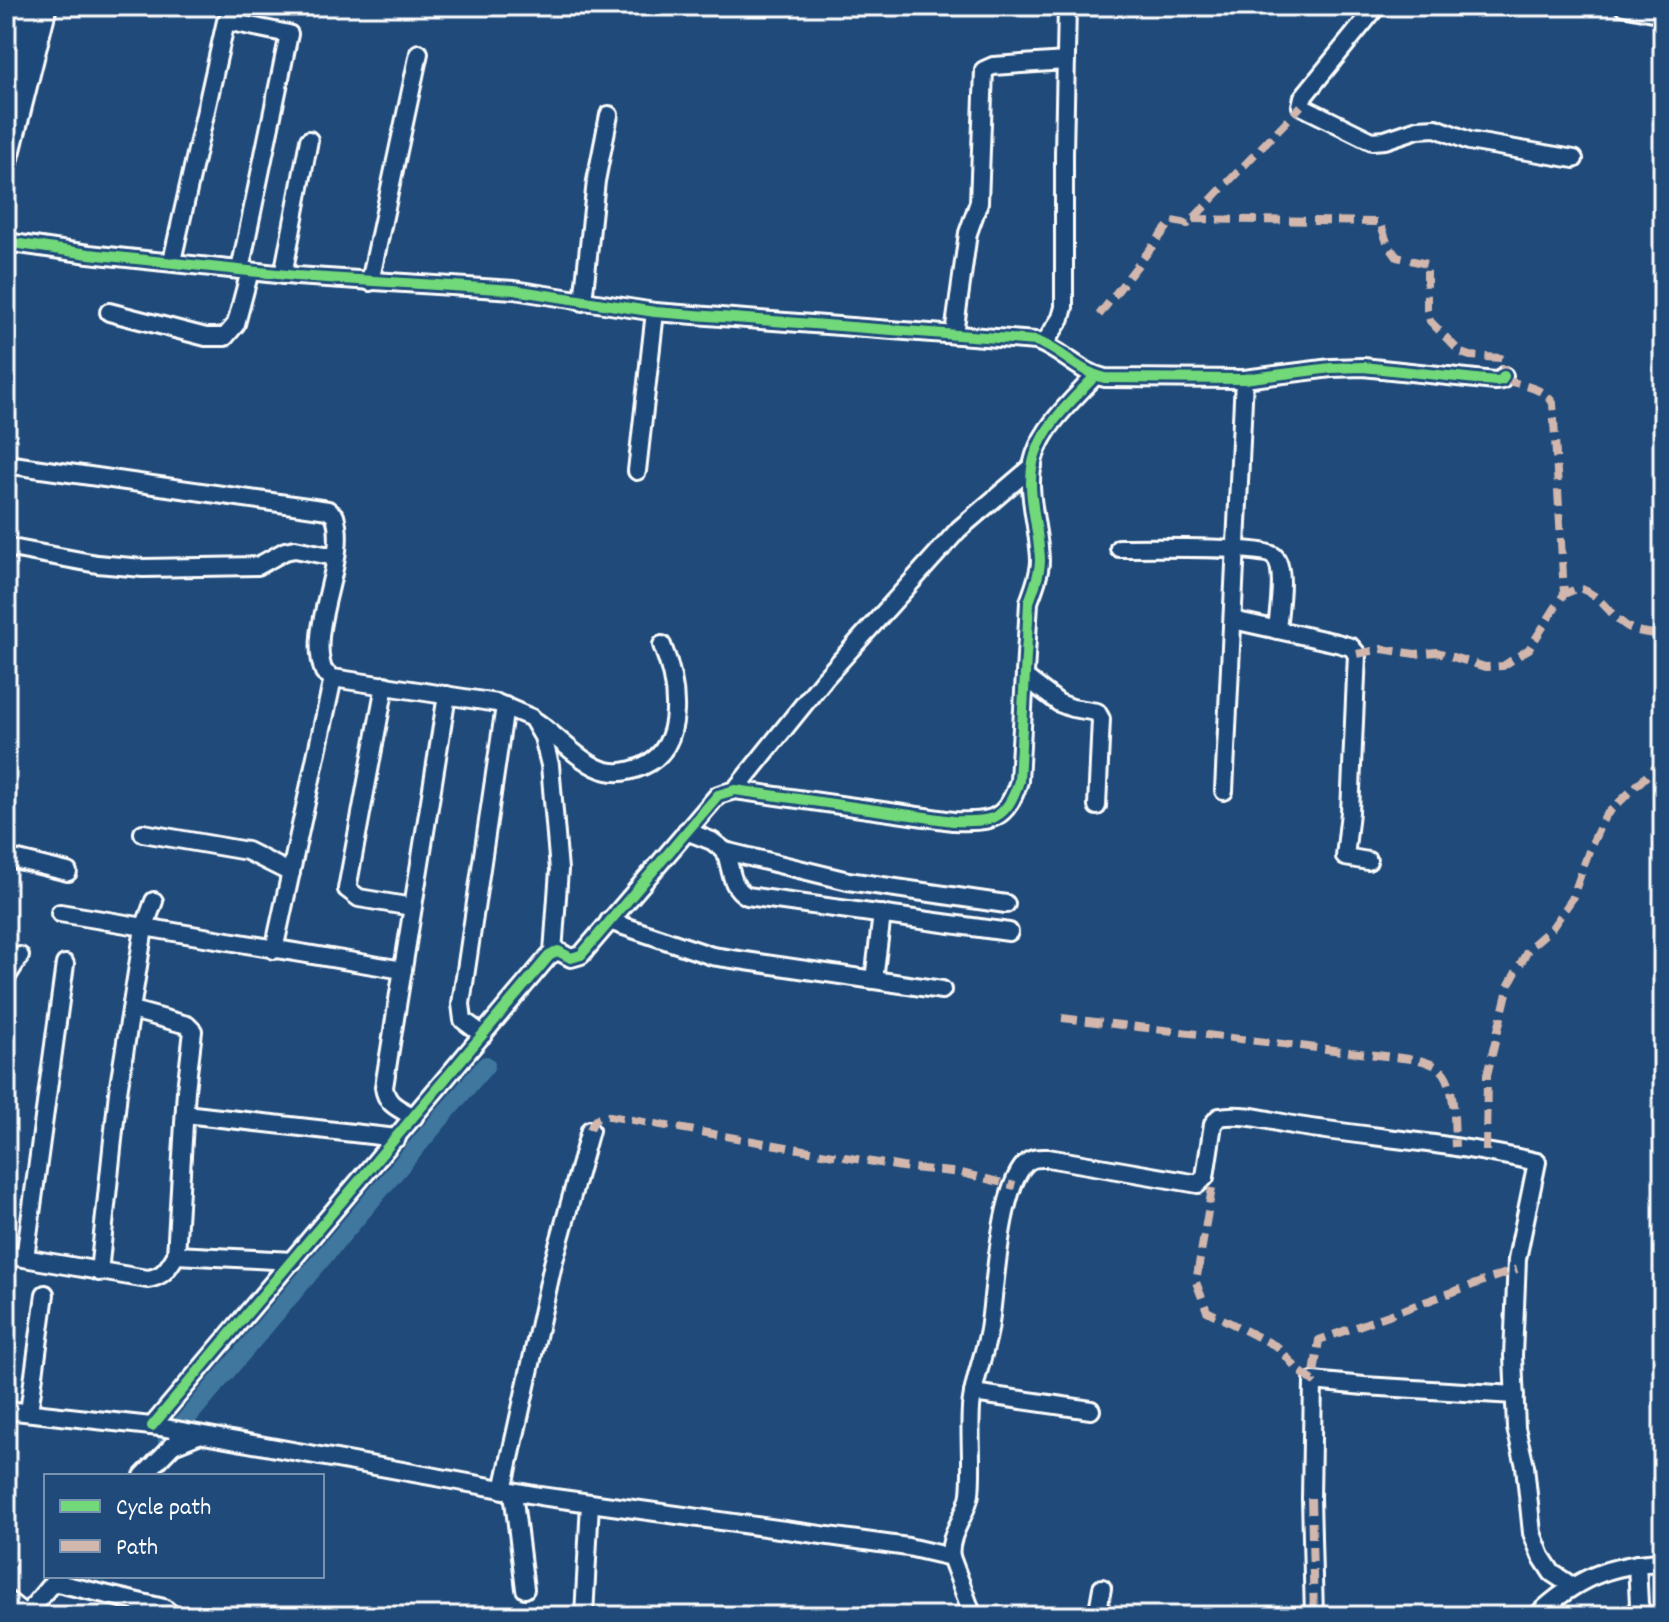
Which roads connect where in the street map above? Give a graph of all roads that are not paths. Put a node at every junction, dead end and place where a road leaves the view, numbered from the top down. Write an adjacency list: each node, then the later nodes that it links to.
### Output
1 (30, 6): 9 (highway)
2 (48, 6): 13 (street)
3 (1067, 6): 8 (street)
4 (1377, 6): 12 (street)
5 (1623, 6): 6 (street)
6 (1663, 14)
7 (419, 53): 18 (street)
8 (1066, 61): 22 (street); 23 (street)
9 (6, 105)
10 (609, 115): 19 (street)
11 (309, 140): 17 (street)
12 (1574, 159)
13 (6, 174)
14 (6, 242): 15 (street)
15 (172, 261): 16 (street); 16 (street)
16 (245, 270): 17 (street); 20 (street)
17 (283, 275): 18 (street)
18 (370, 282): 19 (street)
19 (583, 302): 21 (street)
20 (109, 312)
21 (655, 312): 22 (street); 29 (street)
22 (954, 334): 23 (street)
23 (1044, 344): 24 (street)
24 (1095, 376): 26 (street); 28 (street)
25 (1504, 376): 26 (street)
26 (1244, 379): 32 (street)
27 (6, 464): 33 (street)
28 (1033, 466): 37 (street); 43 (street)
29 (637, 471)
30 (6, 547): 33 (street)
31 (1119, 548): 32 (street)
32 (1236, 550): 34 (street); 35 (street)
33 (335, 557): 38 (street)
34 (1233, 620): 35 (street); 44 (street)
35 (1277, 630): 50 (street)
36 (662, 645): 42 (street)
37 (1025, 677): 43 (street); 45 (street)
38 (333, 678): 39 (street); 52 (street)
39 (385, 685): 40 (street); 55 (street)
40 (447, 695): 41 (street); 55 (street)
41 (505, 706): 42 (street); 70 (street)
42 (532, 718): 62 (street)
43 (735, 790): 46 (street)
44 (1224, 791)
45 (1097, 806)
46 (686, 831): 48 (street); 58 (street)
47 (143, 833): 52 (street)
48 (725, 851): 54 (street); 57 (street)
49 (6, 857): 51 (street)
50 (1368, 861)
51 (68, 872)
52 (291, 873): 61 (street)
53 (154, 901): 59 (street)
54 (1006, 904)
55 (412, 907): 65 (street)
56 (60, 913): 59 (street)
57 (882, 914): 60 (street); 67 (street)
58 (609, 921): 62 (street); 67 (street)
59 (144, 928): 61 (street); 69 (street)
60 (1009, 932)
61 (274, 950): 65 (street)
62 (562, 954): 70 (street)
63 (20, 956): 66 (street)
64 (65, 964): 77 (street)
65 (403, 970): 72 (street)
66 (6, 978)
67 (874, 980): 68 (street)
68 (942, 990)
69 (132, 1010): 71 (street); 79 (street)
70 (483, 1035): 72 (street)
71 (185, 1114): 74 (street); 76 (street)
72 (414, 1117): 74 (street)
73 (590, 1130): 89 (street)
74 (397, 1138): 78 (street)
75 (6, 1255): 77 (street)
76 (176, 1255): 78 (street); 79 (street)
77 (25, 1258): 79 (street)
78 (293, 1261): 86 (street)
79 (99, 1272)
80 (45, 1294): 85 (street)
81 (973, 1393): 82 (street); 84 (street); 91 (street)
82 (1515, 1395): 95 (street); 104 (street)
83 (6, 1410): 85 (street)
84 (1091, 1410)
85 (29, 1412): 86 (street)
86 (156, 1426): 87 (street)
87 (195, 1433): 88 (street); 89 (street)
88 (145, 1474)
89 (508, 1491): 90 (street); 97 (street)
90 (590, 1503): 91 (street); 101 (street)
91 (951, 1557): 102 (street)
92 (1663, 1562): 93 (street)
93 (1637, 1564): 95 (street); 106 (street)
94 (56, 1579): 99 (street); 100 (street)
95 (1572, 1586): 105 (street)
96 (1102, 1588): 103 (street)
97 (525, 1589)
98 (6, 1599): 99 (street)
99 (25, 1615)
100 (174, 1616)
101 (584, 1616)
102 (973, 1616)
103 (1097, 1616)
104 (1314, 1616)
105 (1536, 1616)
106 (1643, 1616)

